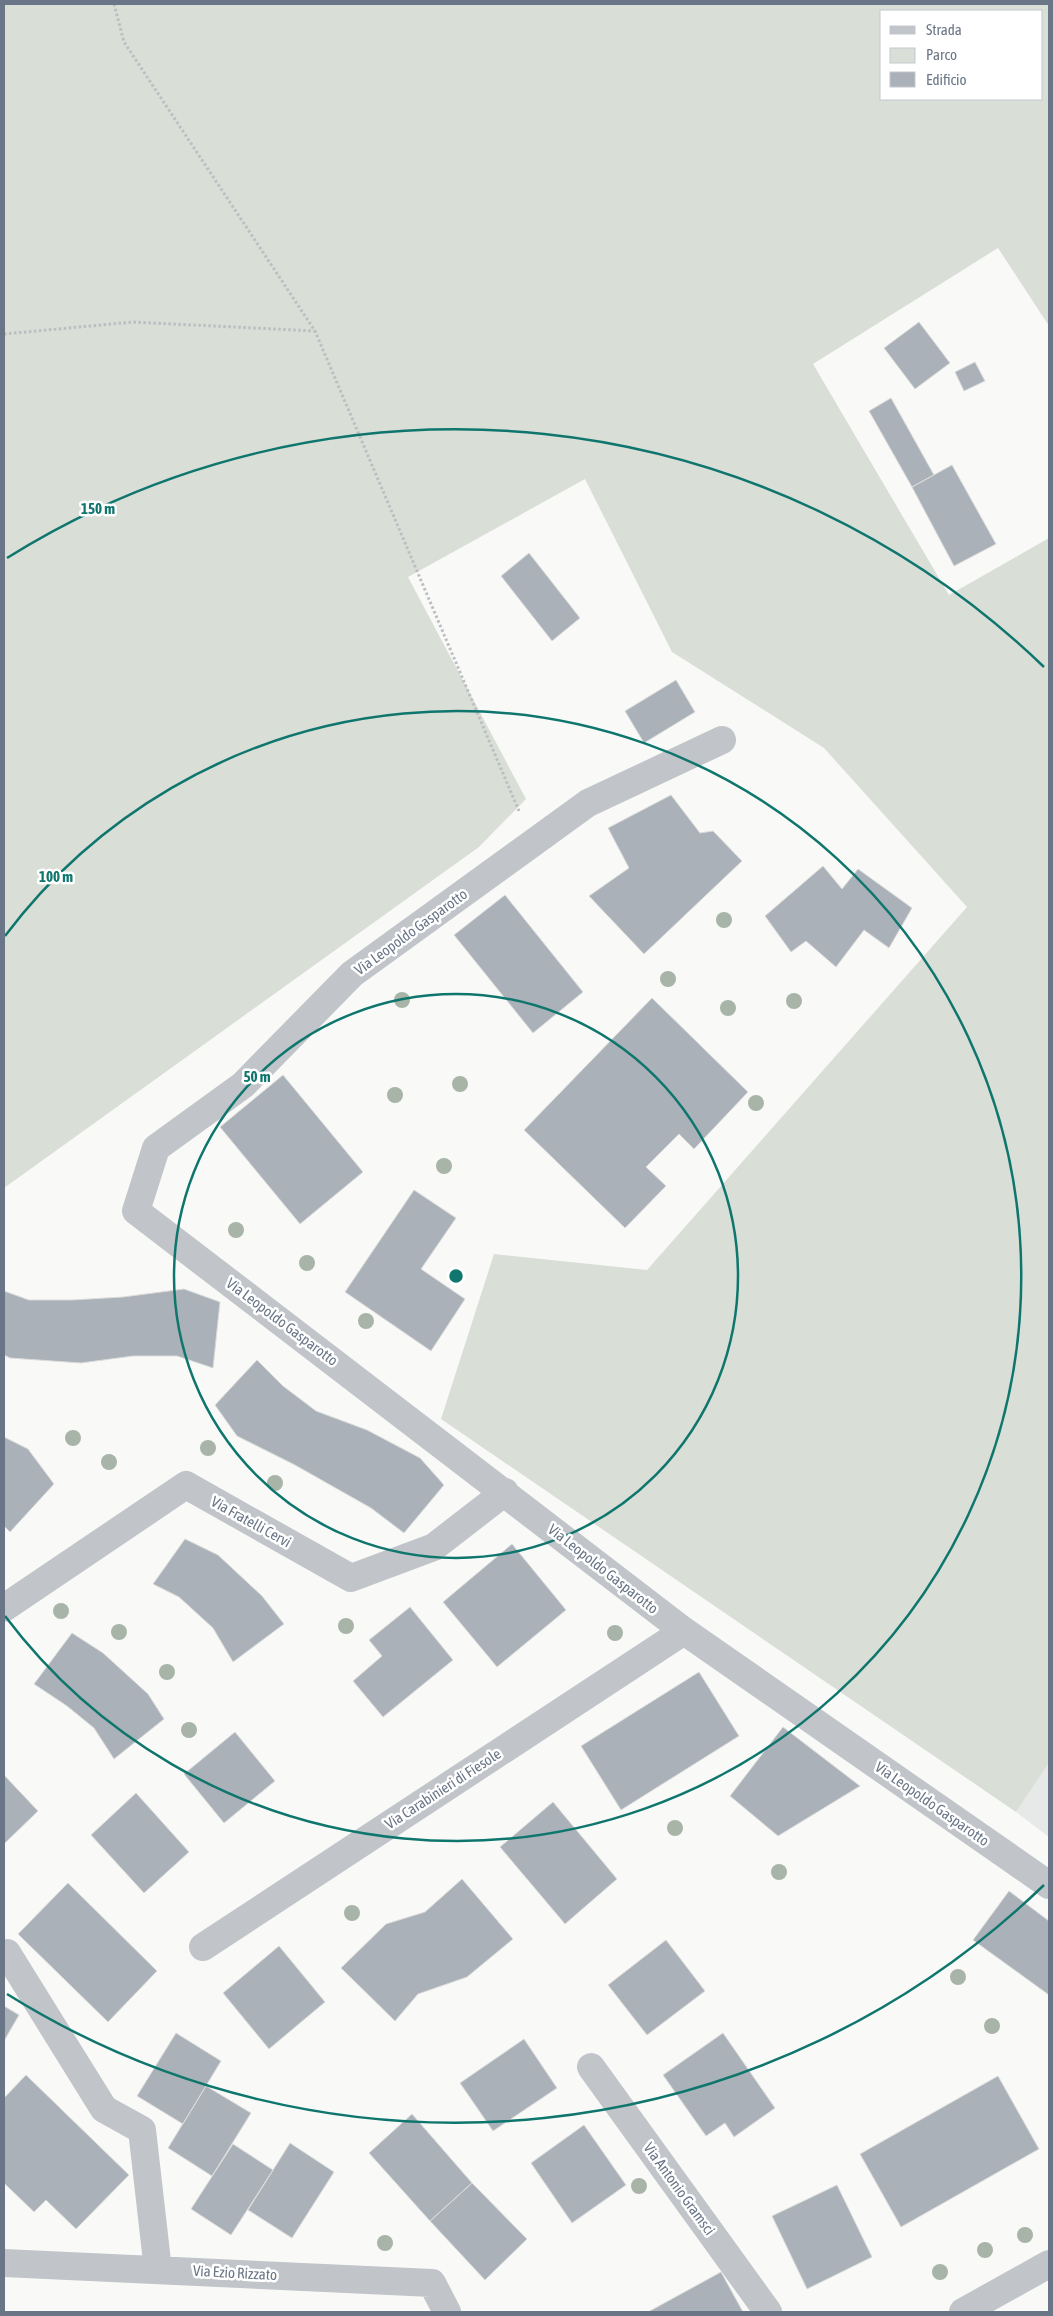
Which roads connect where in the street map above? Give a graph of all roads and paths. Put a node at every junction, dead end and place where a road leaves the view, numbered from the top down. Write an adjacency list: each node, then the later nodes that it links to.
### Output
1 (114, 4): 2 (path)
2 (314, 331): 3 (path); 5 (path)
3 (4, 334)
4 (722, 740): 5 (street, Via Leopoldo Gasparotto)
5 (533, 843): 6 (street, Via Leopoldo Gasparotto)
6 (505, 1492): 7 (street, Via Fratelli Cervi); 8 (street, Via Leopoldo Gasparotto)
7 (4, 1608)
8 (684, 1631): 9 (street, Via Leopoldo Gasparotto); 10 (street, Via Carabinieri di Fiesole)
9 (1049, 1885)
10 (203, 1946)
11 (7, 1953): 15 (street)
12 (591, 2067): 17 (street, Via Antonio Gramsci)
13 (4, 2263): 15 (street, Via Ezio Rizzato)
14 (1049, 2264): 18 (street)
15 (158, 2270): 16 (street, Via Ezio Rizzato)
16 (447, 2312)
17 (768, 2312)
18 (963, 2312)

